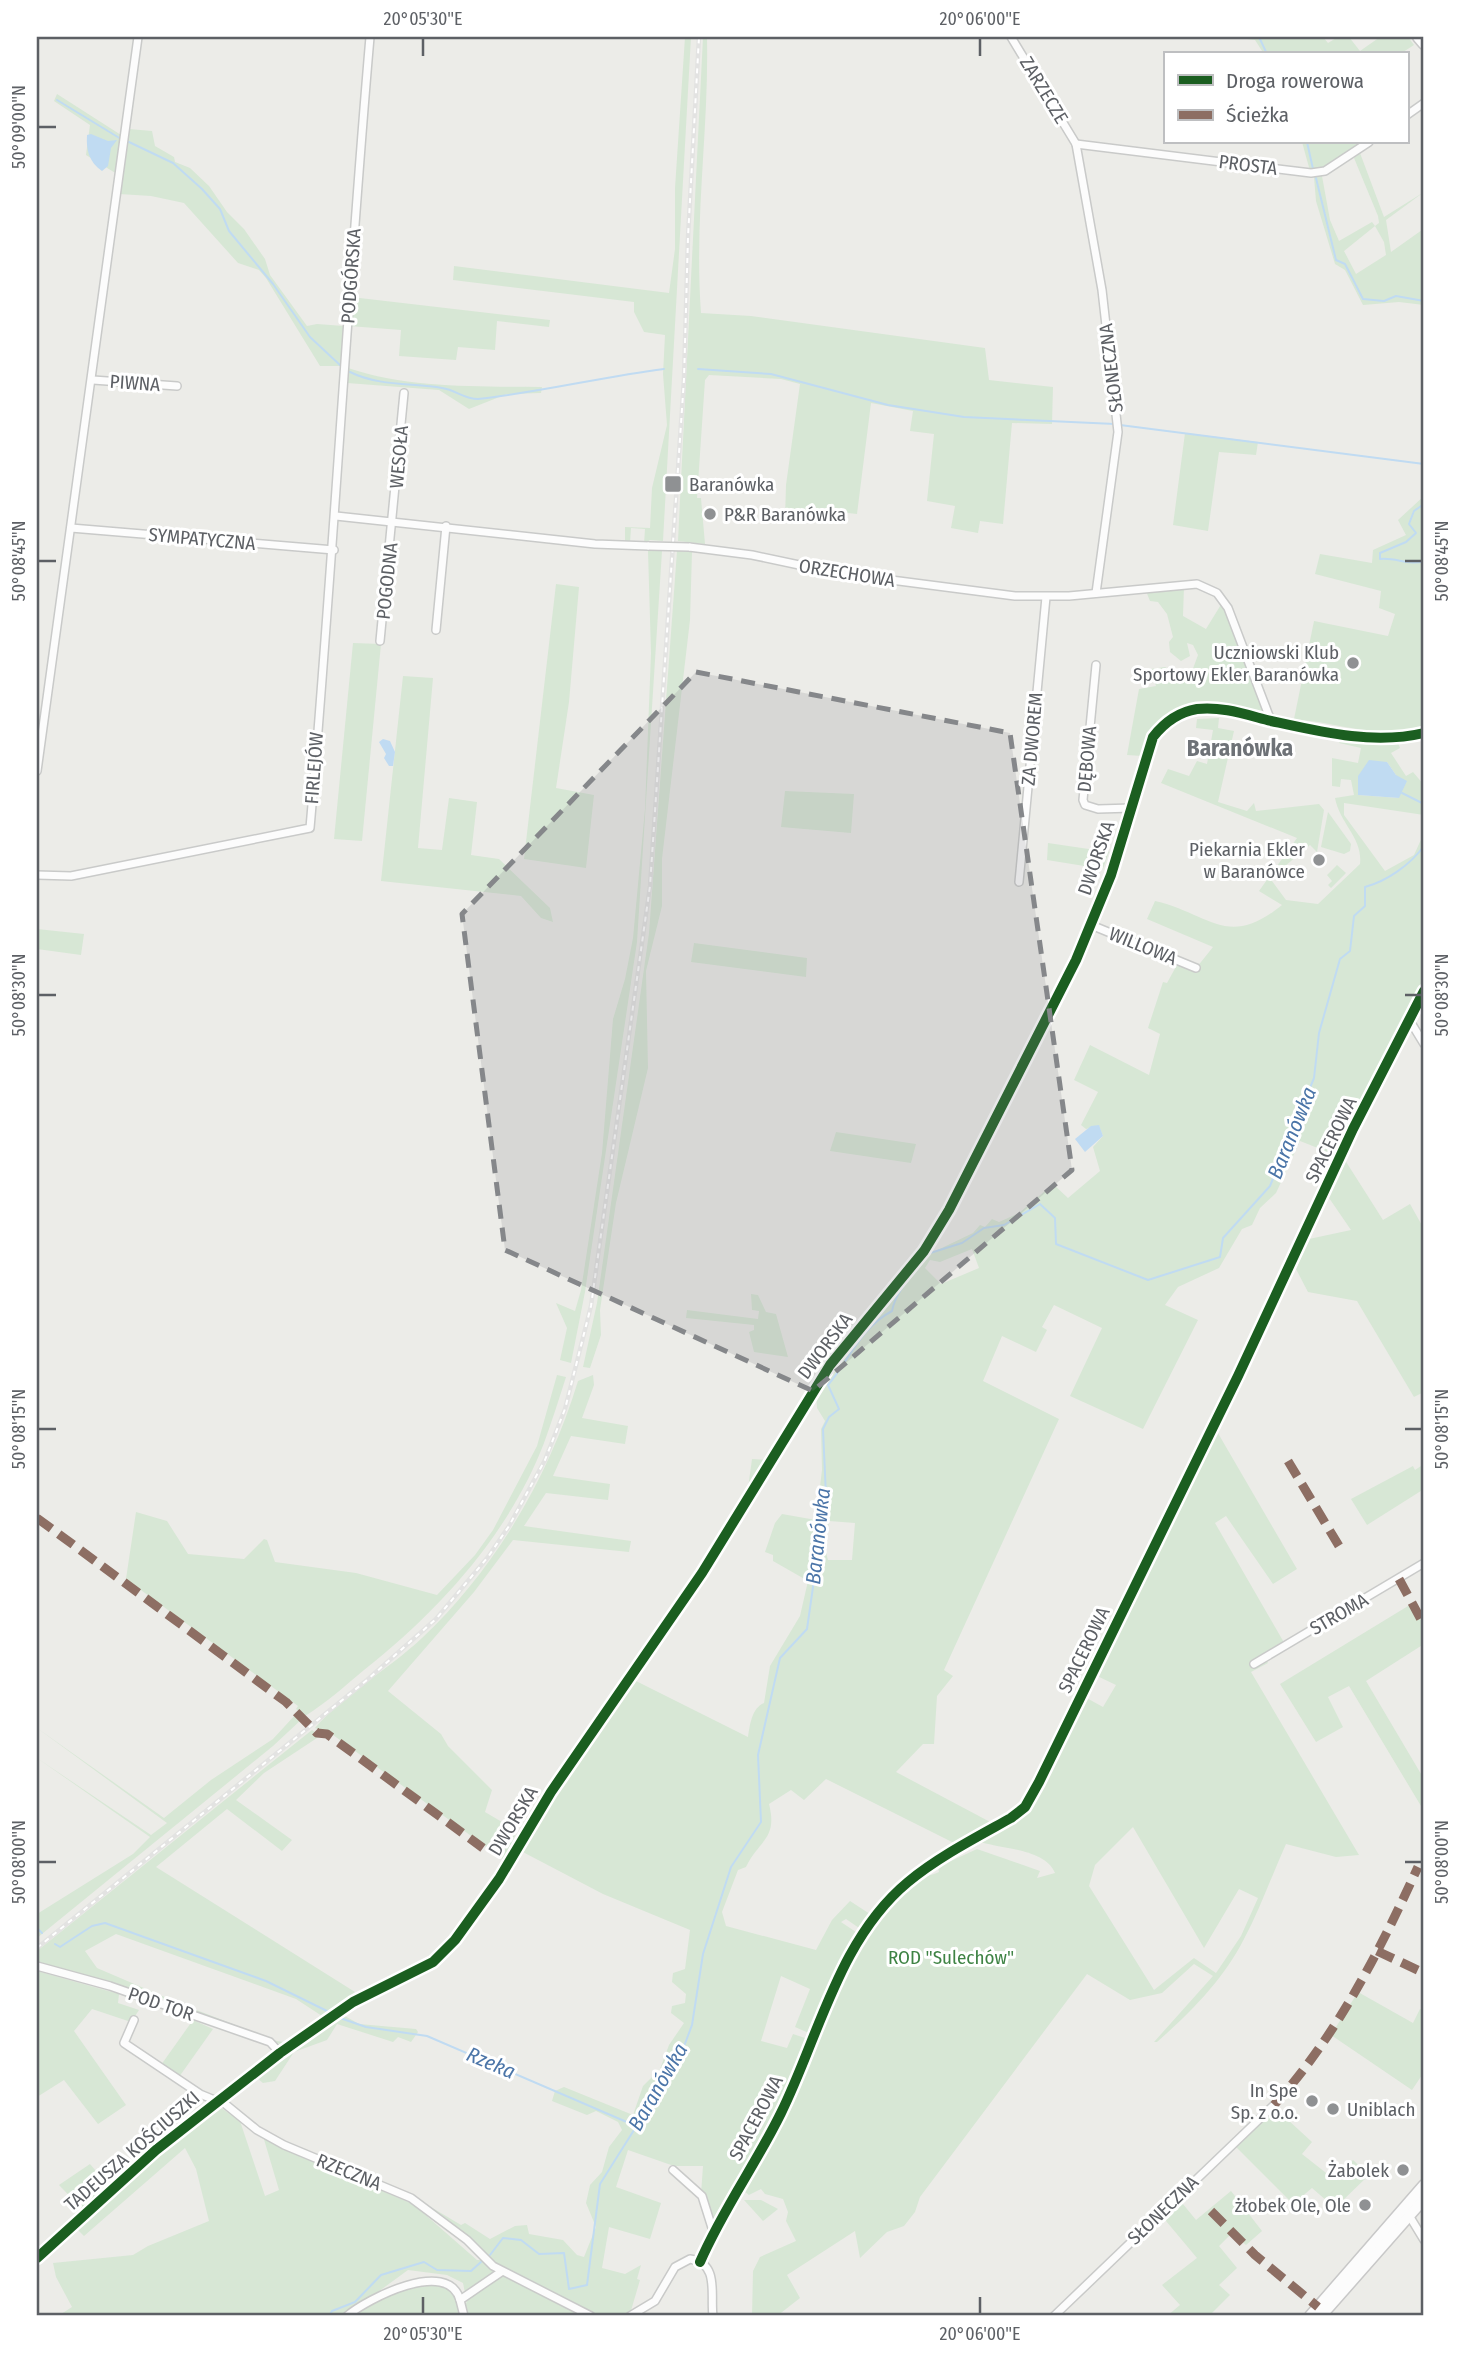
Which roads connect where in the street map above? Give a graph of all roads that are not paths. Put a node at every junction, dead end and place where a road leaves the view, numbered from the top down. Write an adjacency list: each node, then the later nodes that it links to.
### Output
1 (138, 37): 10 (street)
2 (370, 37): 13 (street, PODGÓRSKA)
3 (1011, 37): 8 (street, ZARZECZE)
4 (1418, 37): 5 (main road)
5 (1424, 44)
6 (1424, 103): 7 (street)
7 (1408, 115)
8 (1076, 144): 9 (street, PROSTA); 18 (street, SŁONECZNA)
9 (1366, 144)
10 (93, 380): 11 (street, PIWNA); 16 (street)
11 (177, 386)
12 (404, 393): 14 (street, WESOŁA)
13 (336, 516): 14 (street, ORZECHOWA); 17 (street, FIRLEJÓW)
14 (394, 521): 15 (street, ORZECHOWA); 21 (street, POGODNA)
15 (446, 526): 19 (street, ORZECHOWA, bridge); 20 (street)
16 (71, 528): 17 (street, SYMPATYCZNA); 25 (street)
17 (334, 551): 27 (street, FIRLEJÓW)
18 (1096, 593): 19 (street, ORZECHOWA); 23 (street, ORZECHOWA)
19 (1046, 597): 28 (street, ZA DWOREM)
20 (436, 630)
21 (380, 641)
22 (1096, 665): 26 (street, DĘBOWA)
23 (1271, 721): 24 (street, DWORSKA); 26 (street, DWORSKA)
24 (1424, 733)
25 (37, 771)
26 (1132, 808): 29 (street, DWORSKA)
27 (37, 875)
28 (1020, 882)
29 (1091, 925): 30 (street, WILLOWA); 38 (street, DWORSKA)
30 (1196, 968)
31 (1424, 991): 32 (street, SPACEROWA)
32 (1410, 1021): 33 (street); 47 (street, SPACEROWA)
33 (1424, 1044)
34 (1424, 1563): 35 (street, STROMA)
35 (1254, 1664)
36 (37, 1966): 38 (street, POD TOR)
37 (134, 2020): 39 (street, RZECZNA)
38 (280, 2053): 39 (street, DWORSKA)
39 (218, 2100): 49 (street, TADEUSZA KOŚCIUSZKI); 51 (street, RZECZNA)
40 (1274, 2105): 58 (street, SŁONECZNA)
41 (673, 2169): 47 (street)
42 (1424, 2185): 59 (main road)
43 (1424, 2199): 44 (main road)
44 (1409, 2217): 46 (street); 60 (main road)
45 (1424, 2220): 46 (street)
46 (1418, 2227): 48 (street)
47 (713, 2232): 50 (street, SPACEROWA)
48 (1424, 2240)
49 (37, 2258)
50 (701, 2262): 56 (street); 57 (street)
51 (501, 2272): 52 (street); 55 (street, RZECZNA)
52 (460, 2300): 53 (street); 54 (street)
53 (347, 2316)
54 (464, 2316)
55 (591, 2316)
56 (630, 2316)
57 (713, 2316)
58 (1054, 2316)
59 (1310, 2316)
60 (1321, 2316)

